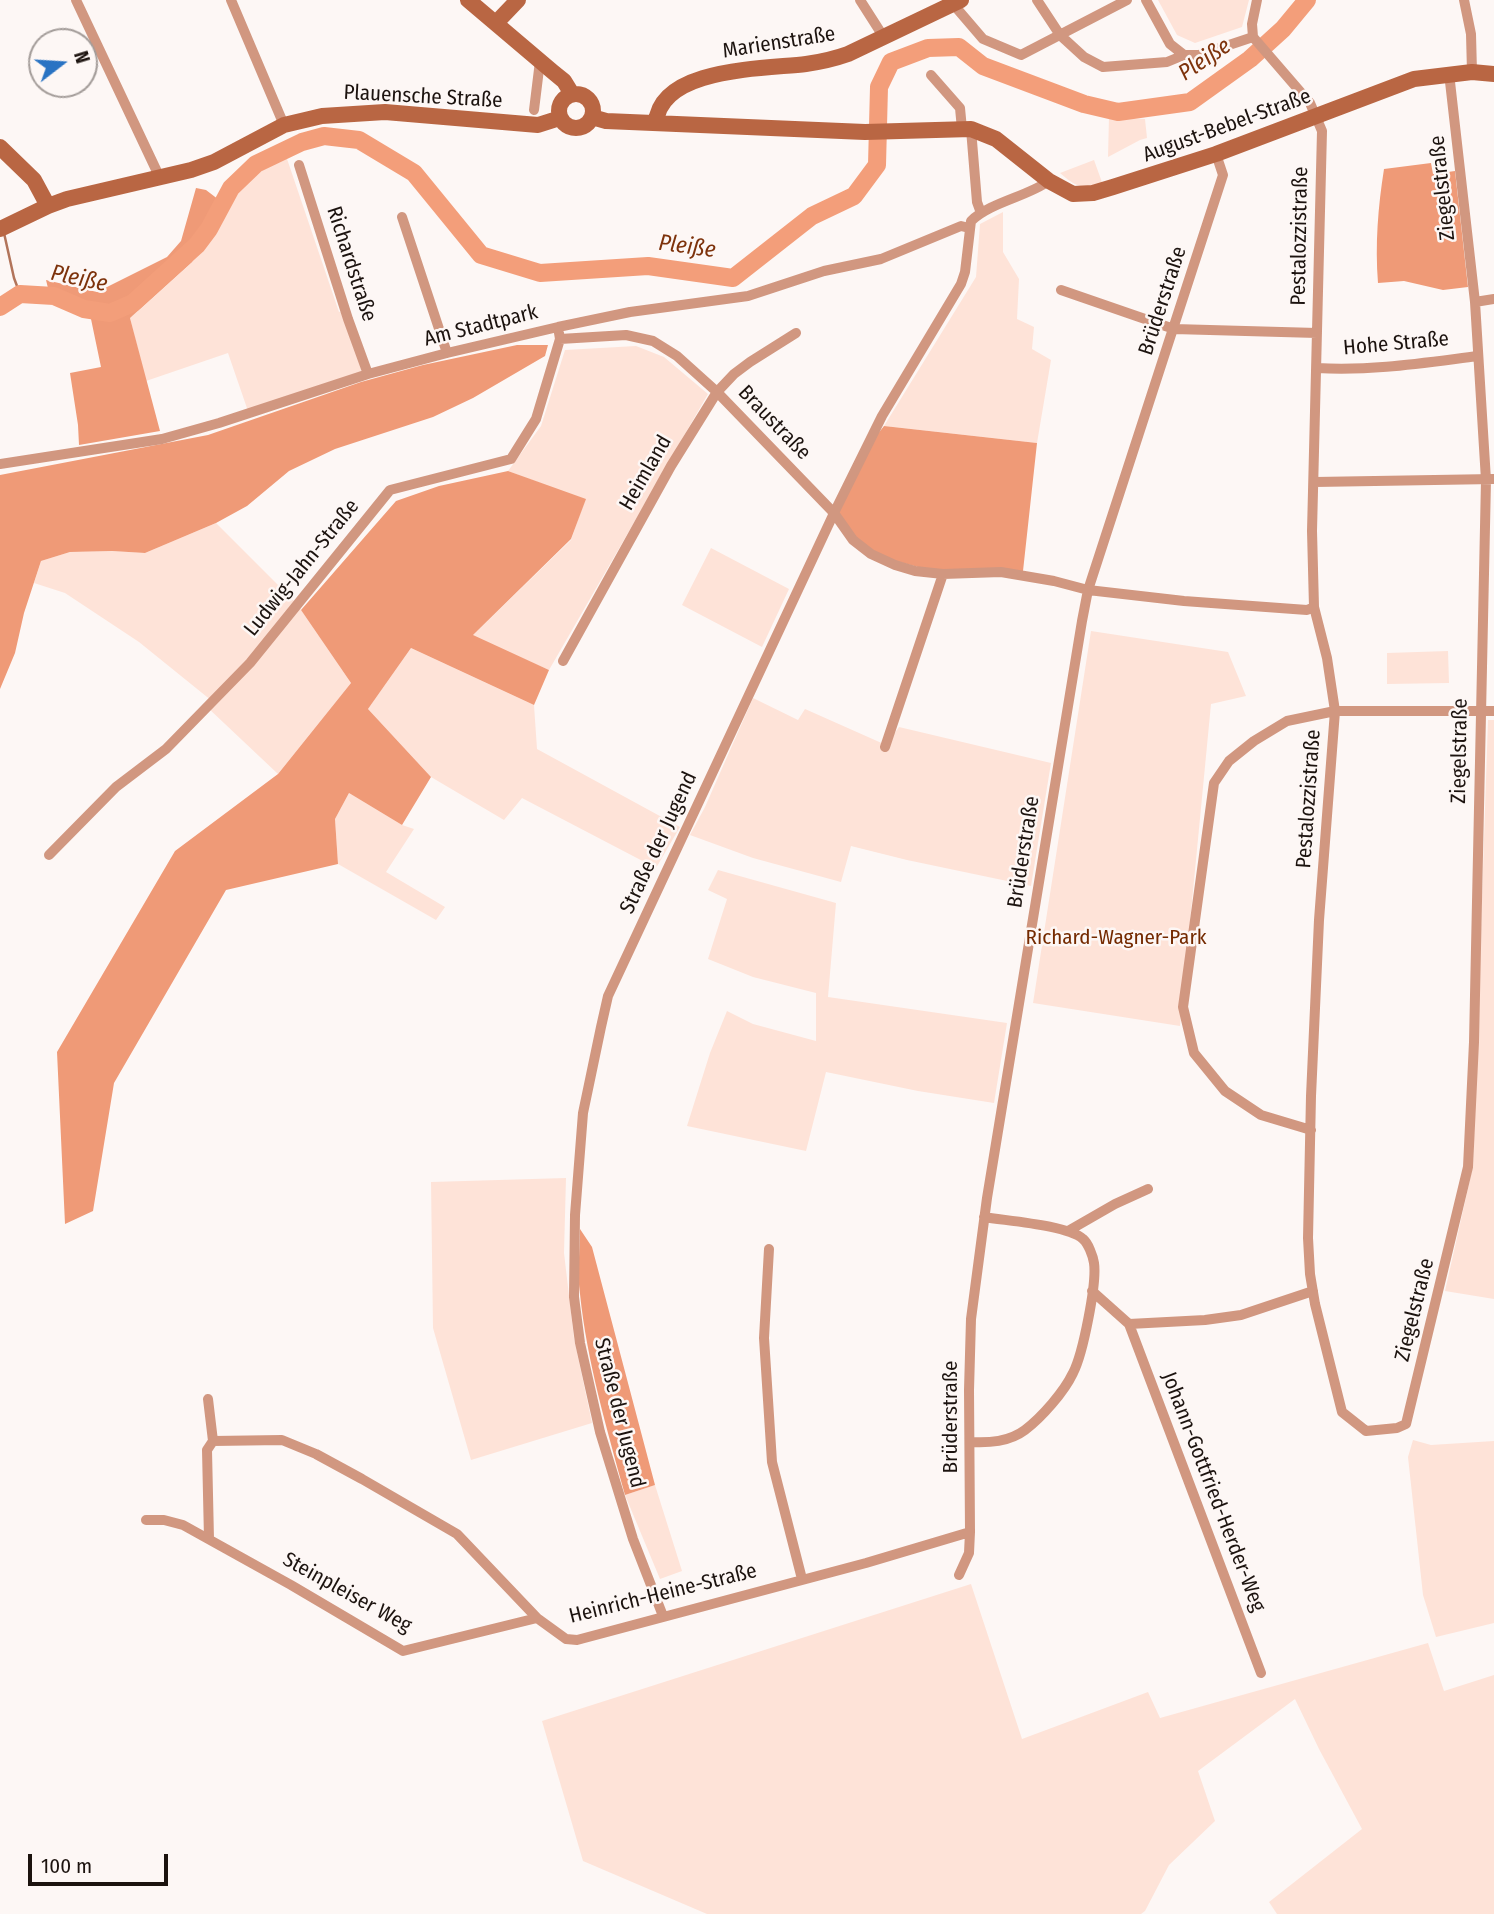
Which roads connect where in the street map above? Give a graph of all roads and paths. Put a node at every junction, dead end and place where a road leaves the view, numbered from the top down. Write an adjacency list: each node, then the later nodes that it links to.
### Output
1 (76, 0): 33 (street)
2 (231, 0): 28 (street)
3 (468, 0): 12 (street)
4 (518, 0): 12 (street)
5 (860, 0): 14 (street)
6 (1037, 0): 13 (street)
7 (1127, 0): 13 (street)
8 (1146, 0): 16 (street)
9 (1257, 0): 15 (street)
10 (1464, 0): 18 (street)
11 (957, 2): 13 (street); 14 (street, Marienstraße)
12 (496, 23): 17 (street)
13 (1060, 34): 16 (street)
14 (883, 36): 27 (street, Marienstraße)
15 (1255, 39): 16 (street); 25 (street)
16 (1184, 55)
17 (540, 61): 22 (street); 23 (street)
18 (1472, 72): 19 (street, August-Bebel-Straße); 20 (street, August-Bebel-Straße)
19 (1449, 74): 25 (street, August-Bebel-Straße); 42 (street, Ziegelstraße)
20 (1494, 74)
21 (931, 75): 29 (street)
22 (572, 94): 24 (street); 26 (street)
23 (534, 110)
24 (592, 117): 26 (street); 27 (street)
25 (1317, 117): 31 (street, August-Bebel-Straße); 46 (street, Pestalozzistraße)
26 (560, 118): 28 (street, Plauensche Straße)
27 (656, 123): 29 (street)
28 (284, 125): 33 (street, Plauensche Straße)
29 (966, 129): 34 (street); 36 (street)
30 (0, 147): 35 (street)
31 (1216, 154): 34 (street, August-Bebel-Straße); 44 (street, Brüderstraße)
32 (299, 165): 51 (street, Richardstraße)
33 (160, 178): 35 (street, Plauensche Straße)
34 (1049, 181): 36 (street)
35 (48, 206): 38 (street, Plauensche Straße)
36 (981, 213): 39 (street)
37 (402, 217): 48 (street)
38 (6, 226)
39 (969, 228): 43 (street, Am Stadtpark); 56 (street, Straße der Jugend)
40 (1061, 290): 44 (street)
41 (1494, 299): 42 (street)
42 (1475, 302): 49 (street, Ziegelstraße)
43 (558, 327): 47 (street, Ludwig-Jahn-Straße); 48 (street, Am Stadtpark)
44 (1174, 329): 46 (street); 58 (street, Brüderstraße)
45 (796, 333): 52 (street, Heimland)
46 (1317, 333): 50 (street, Pestalozzistraße)
47 (560, 339): 52 (street, Braustraße); 65 (street, Ludwig-Jahn-Straße)
48 (447, 353): 51 (street, Am Stadtpark)
49 (1478, 356): 50 (street, Hohe Straße); 54 (street, Ziegelstraße)
50 (1317, 368): 55 (street, Pestalozzistraße)
51 (368, 374): 53 (street, Am Stadtpark)
52 (717, 392): 56 (street, Braustraße); 60 (street, Heimland)
53 (0, 464)
54 (1490, 480): 55 (street); 63 (street, Ziegelstraße)
55 (1315, 482): 59 (street, Pestalozzistraße)
56 (834, 513): 57 (street, Braustraße); 83 (street, Straße der Jugend)
57 (943, 574): 58 (street, Braustraße); 64 (street)
58 (1088, 590): 59 (street, Braustraße); 68 (street, Brüderstraße)
59 (1314, 607): 61 (street, Pestalozzistraße)
60 (563, 661)
61 (1335, 711): 63 (street); 66 (street, Pestalozzistraße); 66 (street)
62 (1494, 711): 63 (street)
63 (1480, 712): 75 (street, Ziegelstraße)
64 (886, 747)
65 (49, 855)
66 (1311, 1130): 72 (street, Pestalozzistraße)
67 (1148, 1189): 69 (street)
68 (984, 1217): 69 (street); 77 (street, Brüderstraße)
69 (1068, 1231): 71 (street)
70 (769, 1249): 82 (street)
71 (1093, 1291): 73 (street); 77 (street)
72 (1313, 1291): 73 (street); 75 (street, Pestalozzistraße)
73 (1129, 1324): 85 (street, Johann-Gottfried-Herder-Weg)
74 (208, 1399): 76 (street)
75 (1406, 1424)
76 (213, 1441): 80 (street); 84 (street, Heinrich-Heine-Straße)
77 (970, 1442): 79 (street, Brüderstraße)
78 (146, 1520): 80 (street, Steinpleiser Weg)
79 (970, 1532): 81 (street, Brüderstraße); 82 (street, Heinrich-Heine-Straße)
80 (209, 1539): 84 (street, Steinpleiser Weg)
81 (959, 1575)
82 (802, 1579): 83 (street, Heinrich-Heine-Straße)
83 (663, 1616): 84 (street, Heinrich-Heine-Straße)
84 (537, 1618)
85 (1261, 1673)

